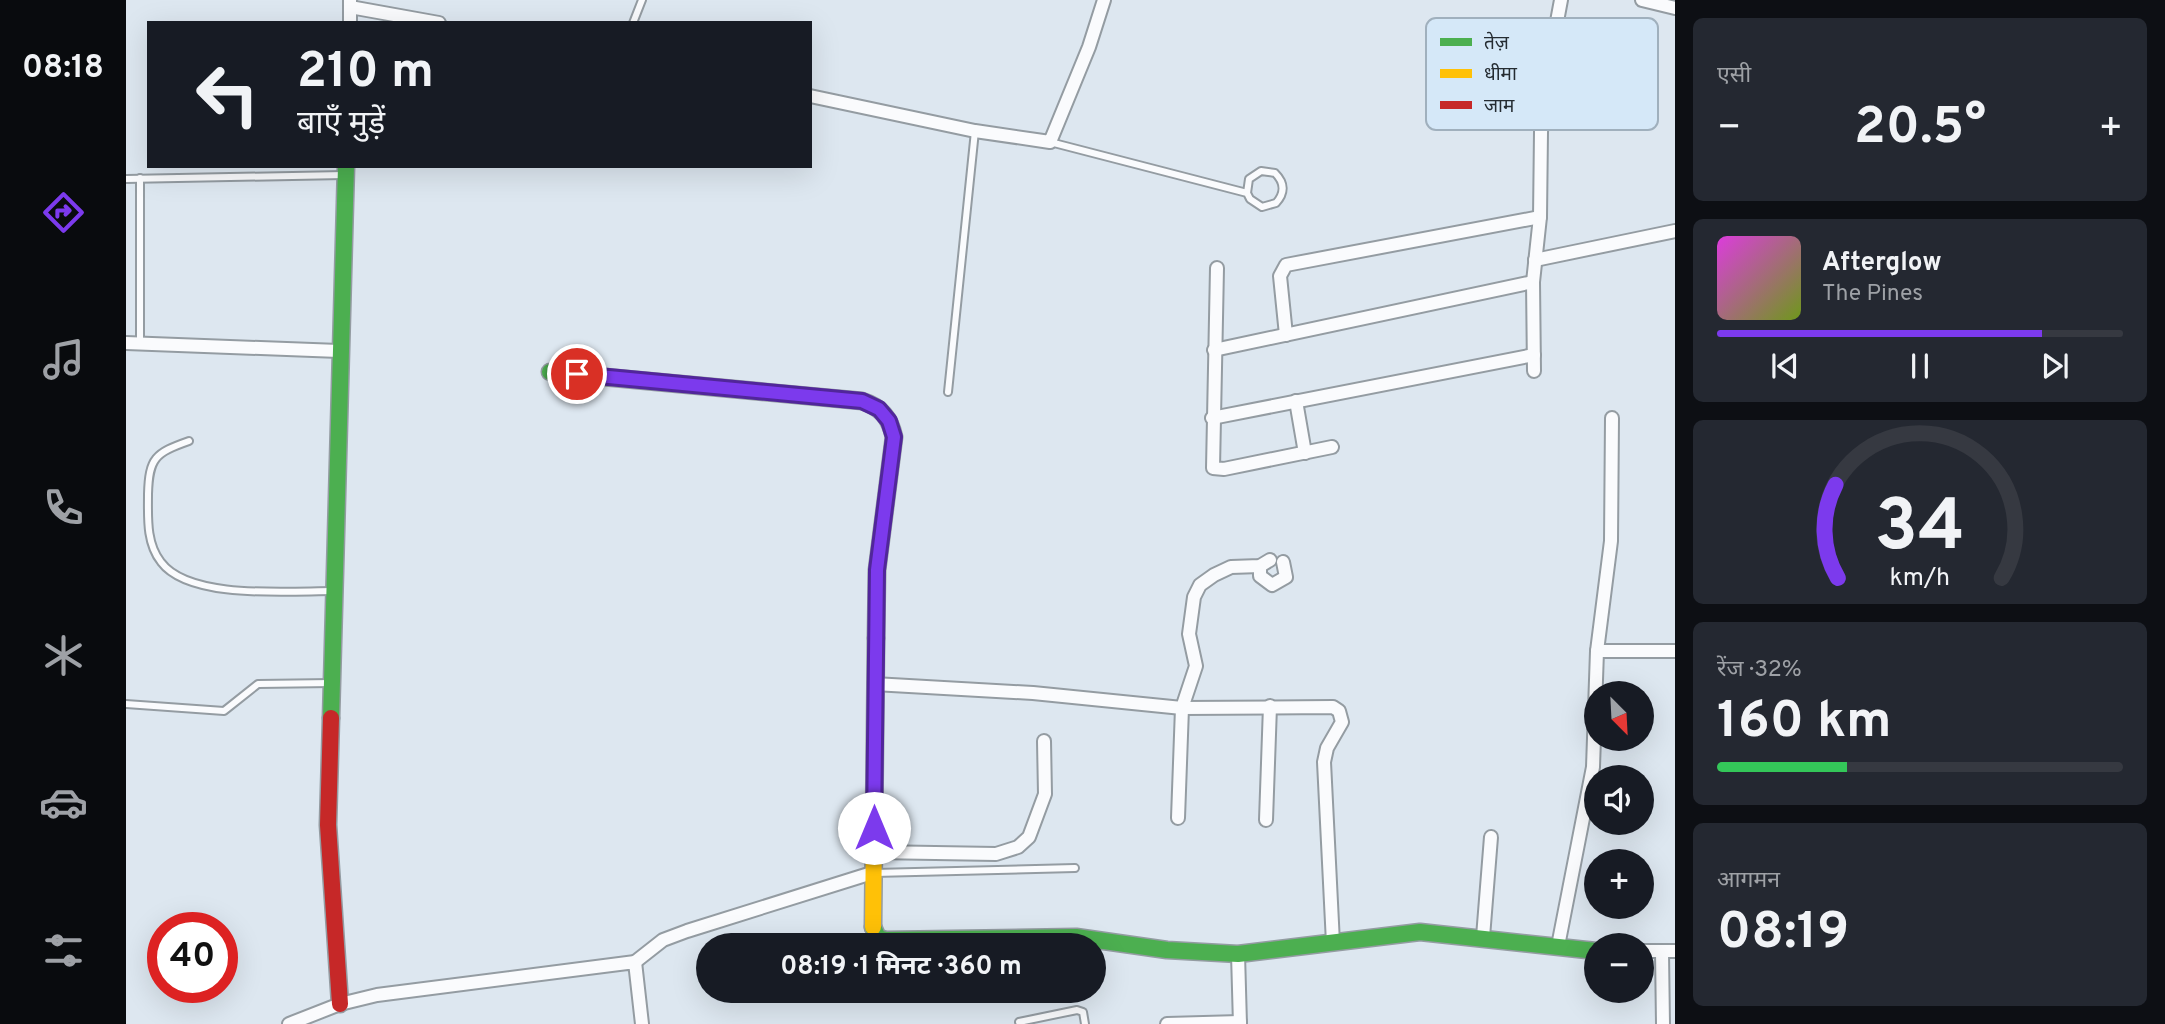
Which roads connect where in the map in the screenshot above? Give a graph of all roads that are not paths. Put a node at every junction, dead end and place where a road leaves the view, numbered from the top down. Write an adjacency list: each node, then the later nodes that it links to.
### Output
1 (642, 0): 10 (lane)
2 (1104, 0): 14 (street)
3 (1561, 0): 7 (street)
4 (1642, 0): 6 (street)
5 (350, 3): 8 (street); 9 (street)
6 (1675, 8)
7 (1558, 18)
8 (350, 21)
9 (430, 21)
10 (634, 21)
11 (812, 96): 13 (street)
12 (1542, 130): 19 (street)
13 (975, 131): 14 (street); 31 (lane)
14 (1050, 142): 18 (lane)
15 (346, 171): 17 (lane); 27 (street)
16 (126, 178): 17 (lane)
17 (140, 178): 25 (lane)
18 (1247, 193): 18 (lane)
19 (1541, 217): 21 (street); 24 (street)
20 (1675, 231): 21 (street)
21 (1535, 260): 23 (street)
22 (1217, 268): 26 (street)
23 (1533, 282): 24 (street); 28 (street)
24 (1286, 335): 26 (street)
25 (133, 343): 27 (street)
26 (1214, 350): 33 (street)
27 (339, 351): 39 (street)
28 (1534, 355): 29 (street); 32 (street)
29 (1534, 371)
30 (550, 372): 43 (street)
31 (948, 392)
32 (1297, 401): 33 (street); 37 (street)
33 (1213, 418): 37 (street)
34 (1612, 418): 40 (street)
35 (189, 441): 39 (lane)
36 (1332, 447): 37 (street)
37 (1305, 453)
38 (1271, 563): 46 (street)
39 (334, 591): 42 (street)
40 (1598, 651): 41 (street); 56 (street)
41 (1675, 651)
42 (334, 683): 44 (lane); 61 (street)
43 (874, 684): 46 (street); 51 (street)
44 (126, 704)
45 (1270, 706): 46 (street); 49 (street); 55 (street)
46 (1182, 708): 48 (street)
47 (1044, 741): 51 (street)
48 (1178, 818)
49 (1266, 820)
50 (1491, 837): 54 (street)
51 (874, 852): 53 (street)
52 (1075, 868): 53 (lane)
53 (872, 873): 59 (street); 60 (street)
54 (1483, 937): 55 (street); 56 (street)
55 (1333, 943): 59 (street)
56 (1558, 946): 57 (street)
57 (1584, 949)
58 (1669, 951): 68 (street)
59 (1237, 954): 63 (street)
60 (635, 962): 61 (street); 65 (street)
61 (340, 1004): 64 (street)
62 (1018, 1023): 66 (lane)
63 (1240, 1023): 67 (street)
64 (289, 1024)
65 (642, 1024)
66 (1085, 1024)
67 (1167, 1024)
68 (1663, 1024)

